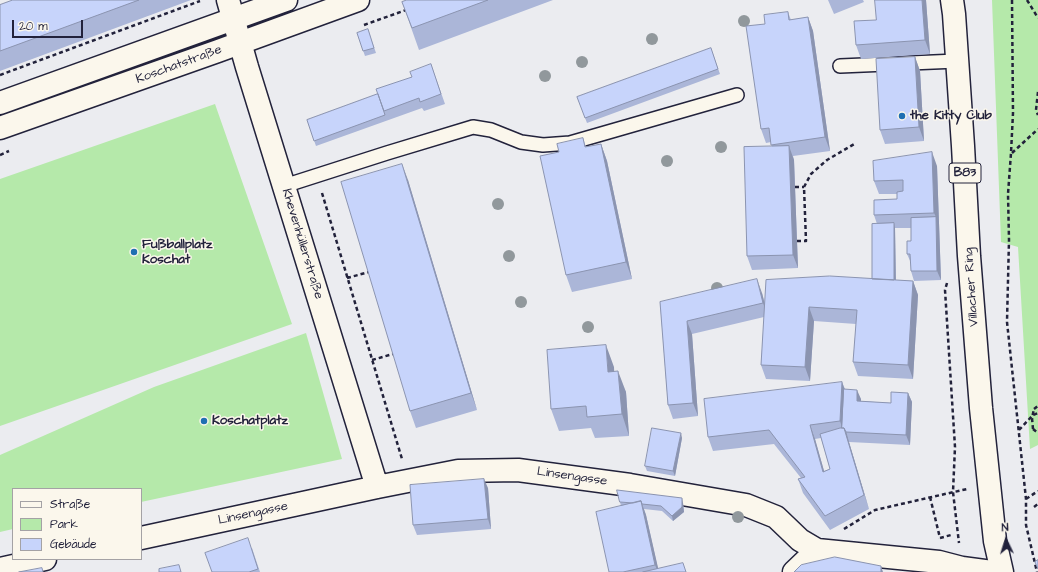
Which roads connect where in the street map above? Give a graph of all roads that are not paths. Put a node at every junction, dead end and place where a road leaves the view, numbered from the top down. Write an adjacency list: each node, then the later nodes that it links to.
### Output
1 (286, 0): 4 (street, Koschatstraße)
2 (358, 0): 5 (street, Koschatstraße)
3 (952, 0): 6 (street, Villacher Ring / B83)
4 (231, 10): 5 (street, Khevenhüllerstraße); 9 (street, Koschatstraße)
5 (240, 43): 10 (street, Koschatstraße); 11 (street, Khevenhüllerstraße)
6 (957, 61): 7 (lane); 19 (street, Villacher Ring / B83)
7 (840, 66)
8 (737, 95): 11 (lane)
9 (0, 103)
10 (0, 128)
11 (284, 186): 12 (street, Khevenhüllerstraße)
12 (377, 487): 13 (street, Linsengasse); 14 (street, Linsengasse)
13 (142, 538)
14 (817, 550): 17 (street); 18 (street, Linsengasse)
15 (40, 560): 16 (street)
16 (0, 569)
17 (794, 572)
18 (992, 572)
19 (1002, 572)

